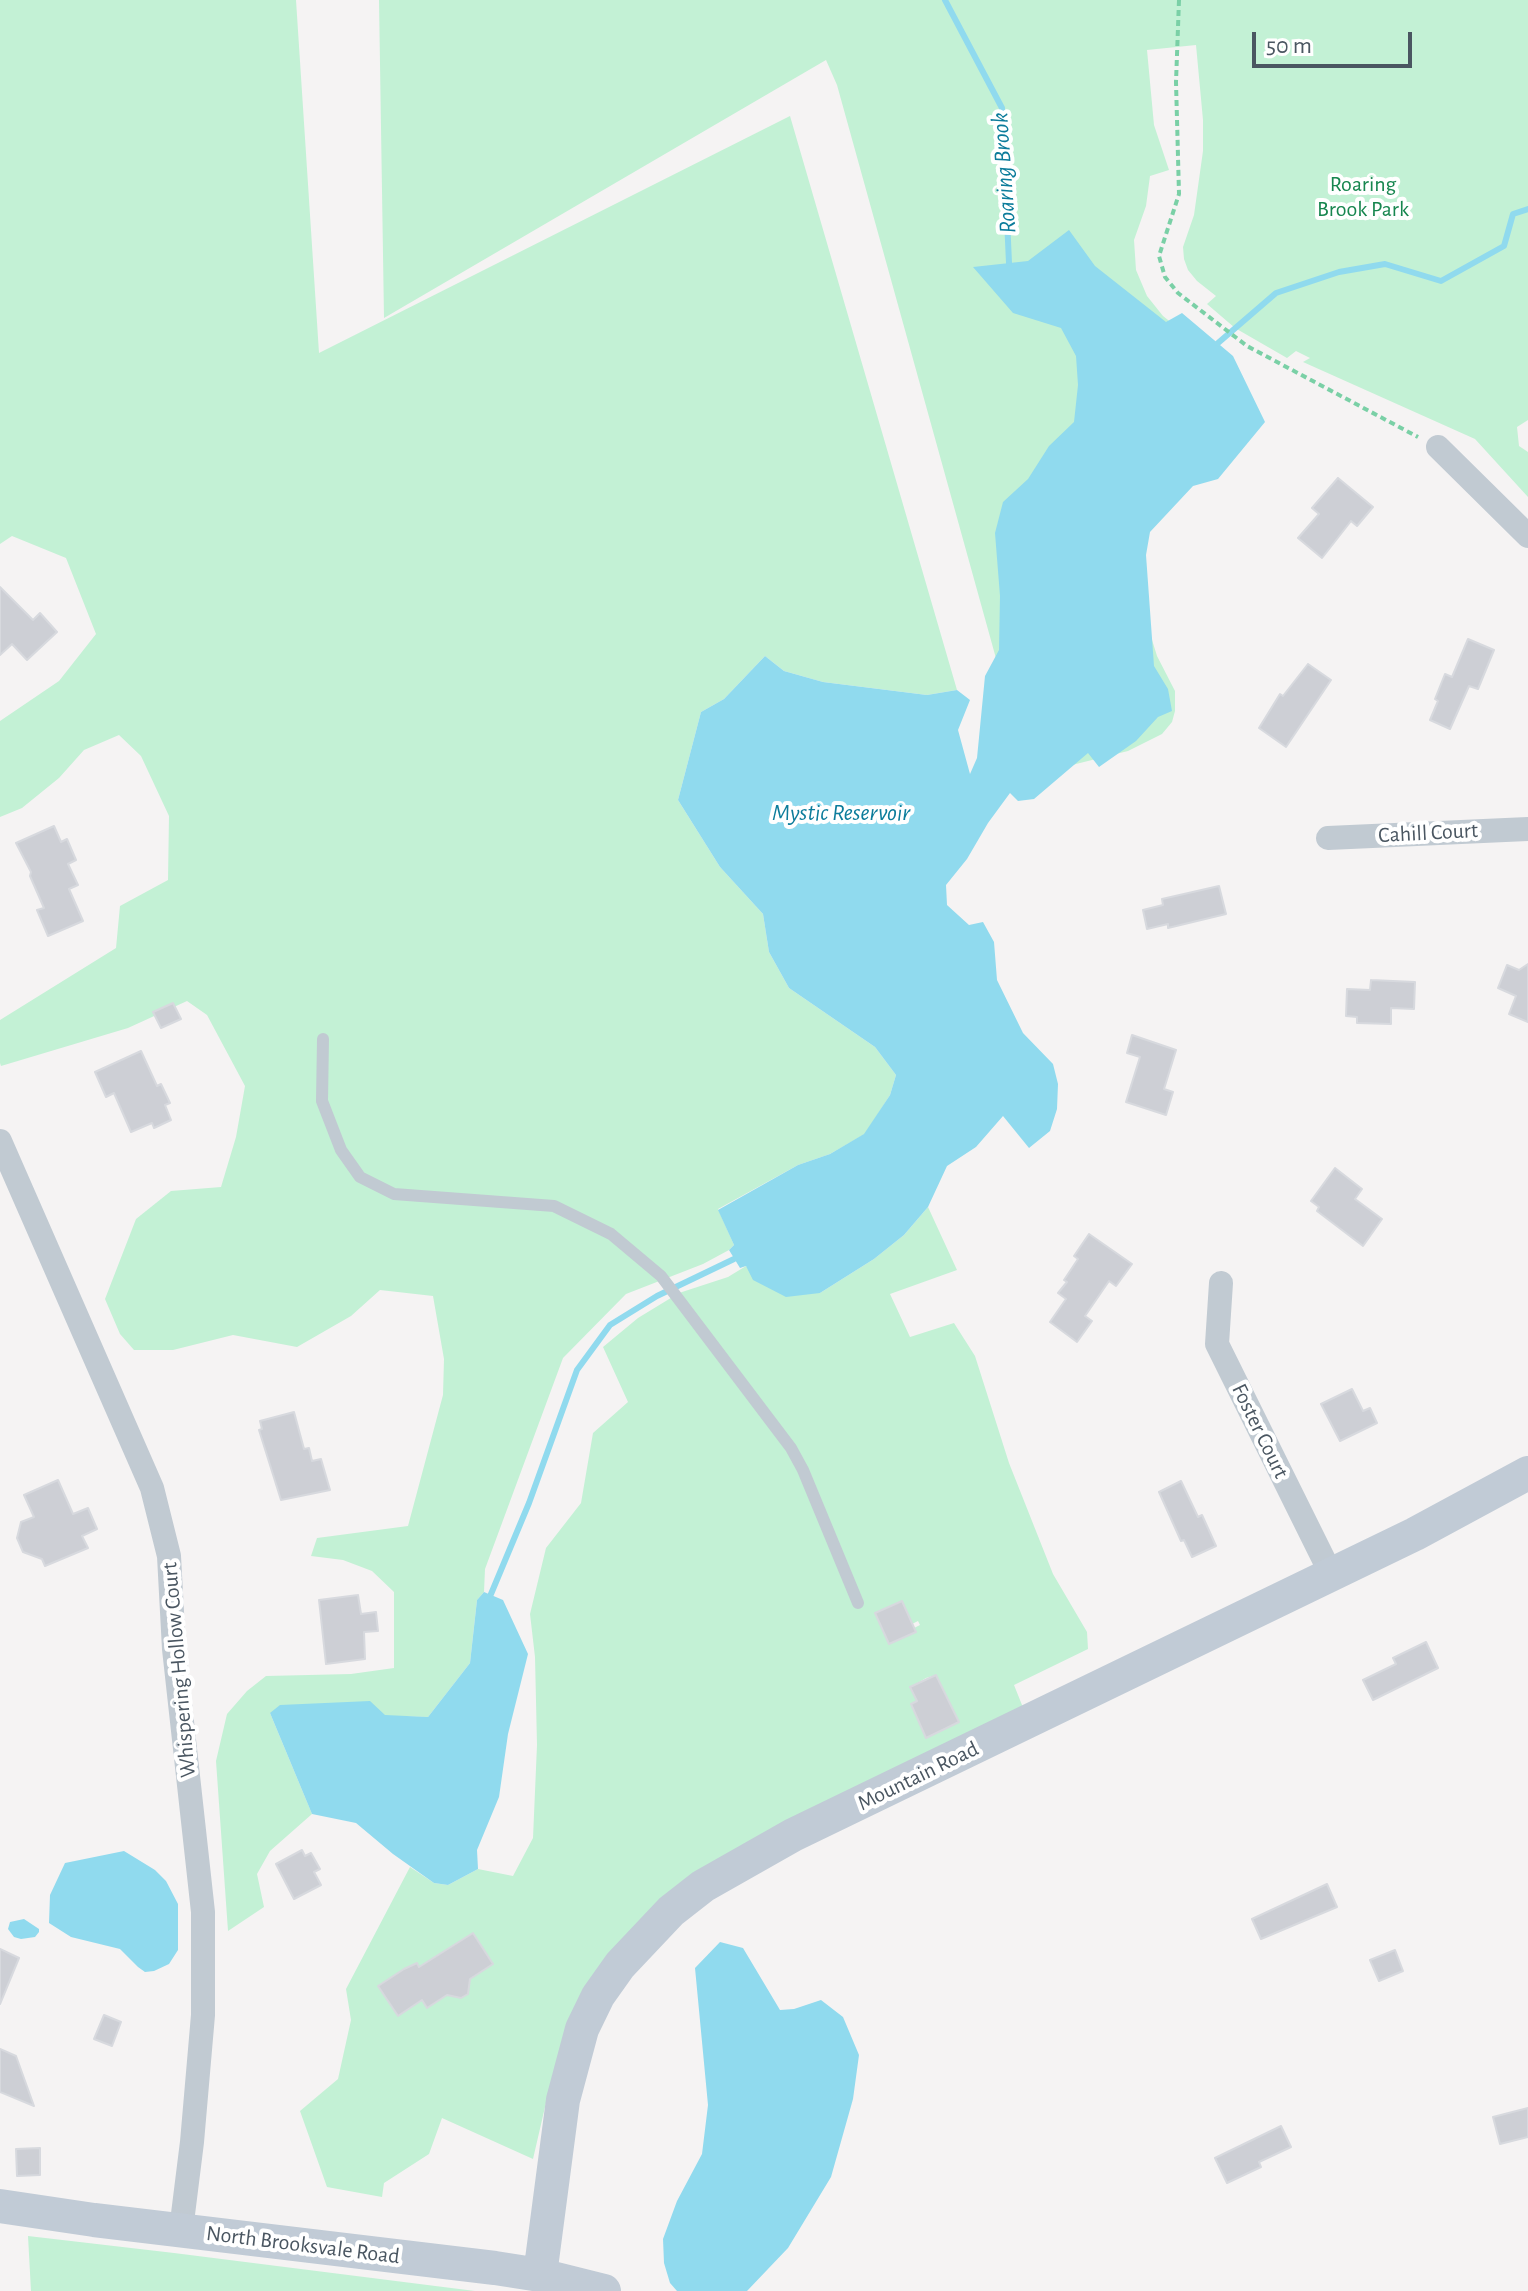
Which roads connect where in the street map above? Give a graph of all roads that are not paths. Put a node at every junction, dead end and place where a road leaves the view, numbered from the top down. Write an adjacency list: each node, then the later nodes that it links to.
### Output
1 (1438, 447): 2 (street)
2 (1528, 536)
3 (1528, 829): 4 (street, Cahill Court)
4 (1328, 838)
5 (323, 1039): 10 (lane)
6 (0, 1141): 12 (street, Whispering Hollow Court)
7 (1221, 1283): 9 (street, Foster Court)
8 (1528, 1473): 9 (main road, Mountain Road)
9 (1331, 1574): 13 (main road, Mountain Road)
10 (858, 1603)
11 (0, 2206): 12 (main road, North Brooksvale Road)
12 (181, 2230): 13 (main road, North Brooksvale Road)
13 (540, 2275): 14 (main road, North Brooksvale Road)
14 (604, 2291)

